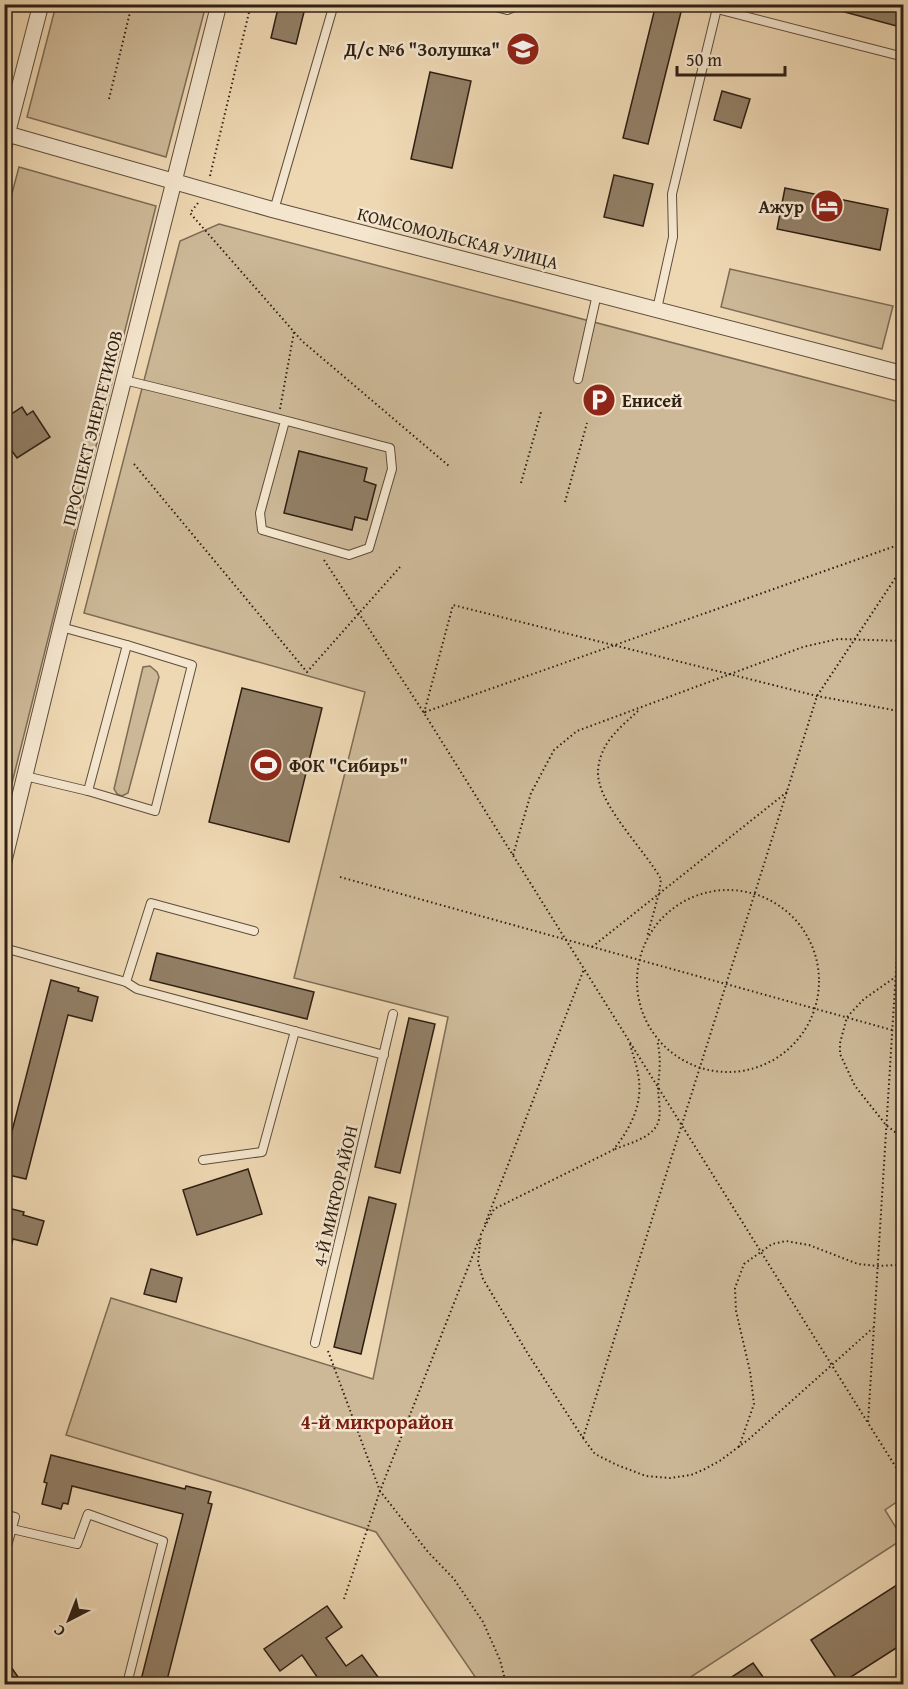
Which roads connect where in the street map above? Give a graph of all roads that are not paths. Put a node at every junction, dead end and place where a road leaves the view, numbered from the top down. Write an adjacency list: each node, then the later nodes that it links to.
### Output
1 (41, 4): 8 (street)
2 (219, 4): 9 (street, ПРОСПЕКТ ЭНЕРГЕТИКОВ)
3 (334, 4): 10 (lane)
4 (484, 4): 5 (lane)
5 (522, 4)
6 (718, 7): 7 (lane); 12 (lane)
7 (903, 57)
8 (6, 138): 9 (street, КОМСОМОЛЬСКАЯ УЛИЦА)
9 (175, 183): 10 (street, КОМСОМОЛЬСКАЯ УЛИЦА); 14 (street, ПРОСПЕКТ ЭНЕРГЕТИКОВ)
10 (274, 210): 11 (street, КОМСОМОЛЬСКАЯ УЛИЦА)
11 (597, 294): 12 (street, КОМСОМОЛЬСКАЯ УЛИЦА); 15 (lane)
12 (657, 309): 13 (street, КОМСОМОЛЬСКАЯ УЛИЦА)
13 (903, 374)
14 (124, 380): 16 (lane); 17 (street, ПРОСПЕКТ ЭНЕРГЕТИКОВ)
15 (578, 380)
16 (285, 421): 16 (lane)
17 (62, 627): 18 (lane); 19 (street, ПРОСПЕКТ ЭНЕРГЕТИКОВ)
18 (127, 645): 20 (lane); 20 (lane)
19 (25, 776): 20 (lane); 21 (street, ПРОСПЕКТ ЭНЕРГЕТИКОВ)
20 (88, 791)
21 (10, 815): 22 (street, ПРОСПЕКТ ЭНЕРГЕТИКОВ)
22 (4, 861)
23 (254, 931): 25 (lane)
24 (4, 948): 25 (lane)
25 (126, 982): 27 (lane)
26 (393, 1014): 28 (lane, 4-Й МИКРОРАЙОН)
27 (295, 1031): 28 (lane); 29 (lane)
28 (384, 1055): 30 (lane, 4-Й МИКРОРАЙОН)
29 (203, 1161)
30 (315, 1343)
31 (4, 1514): 32 (lane)
32 (12, 1529): 33 (lane); 34 (lane)
33 (4, 1557)
34 (127, 1684)

